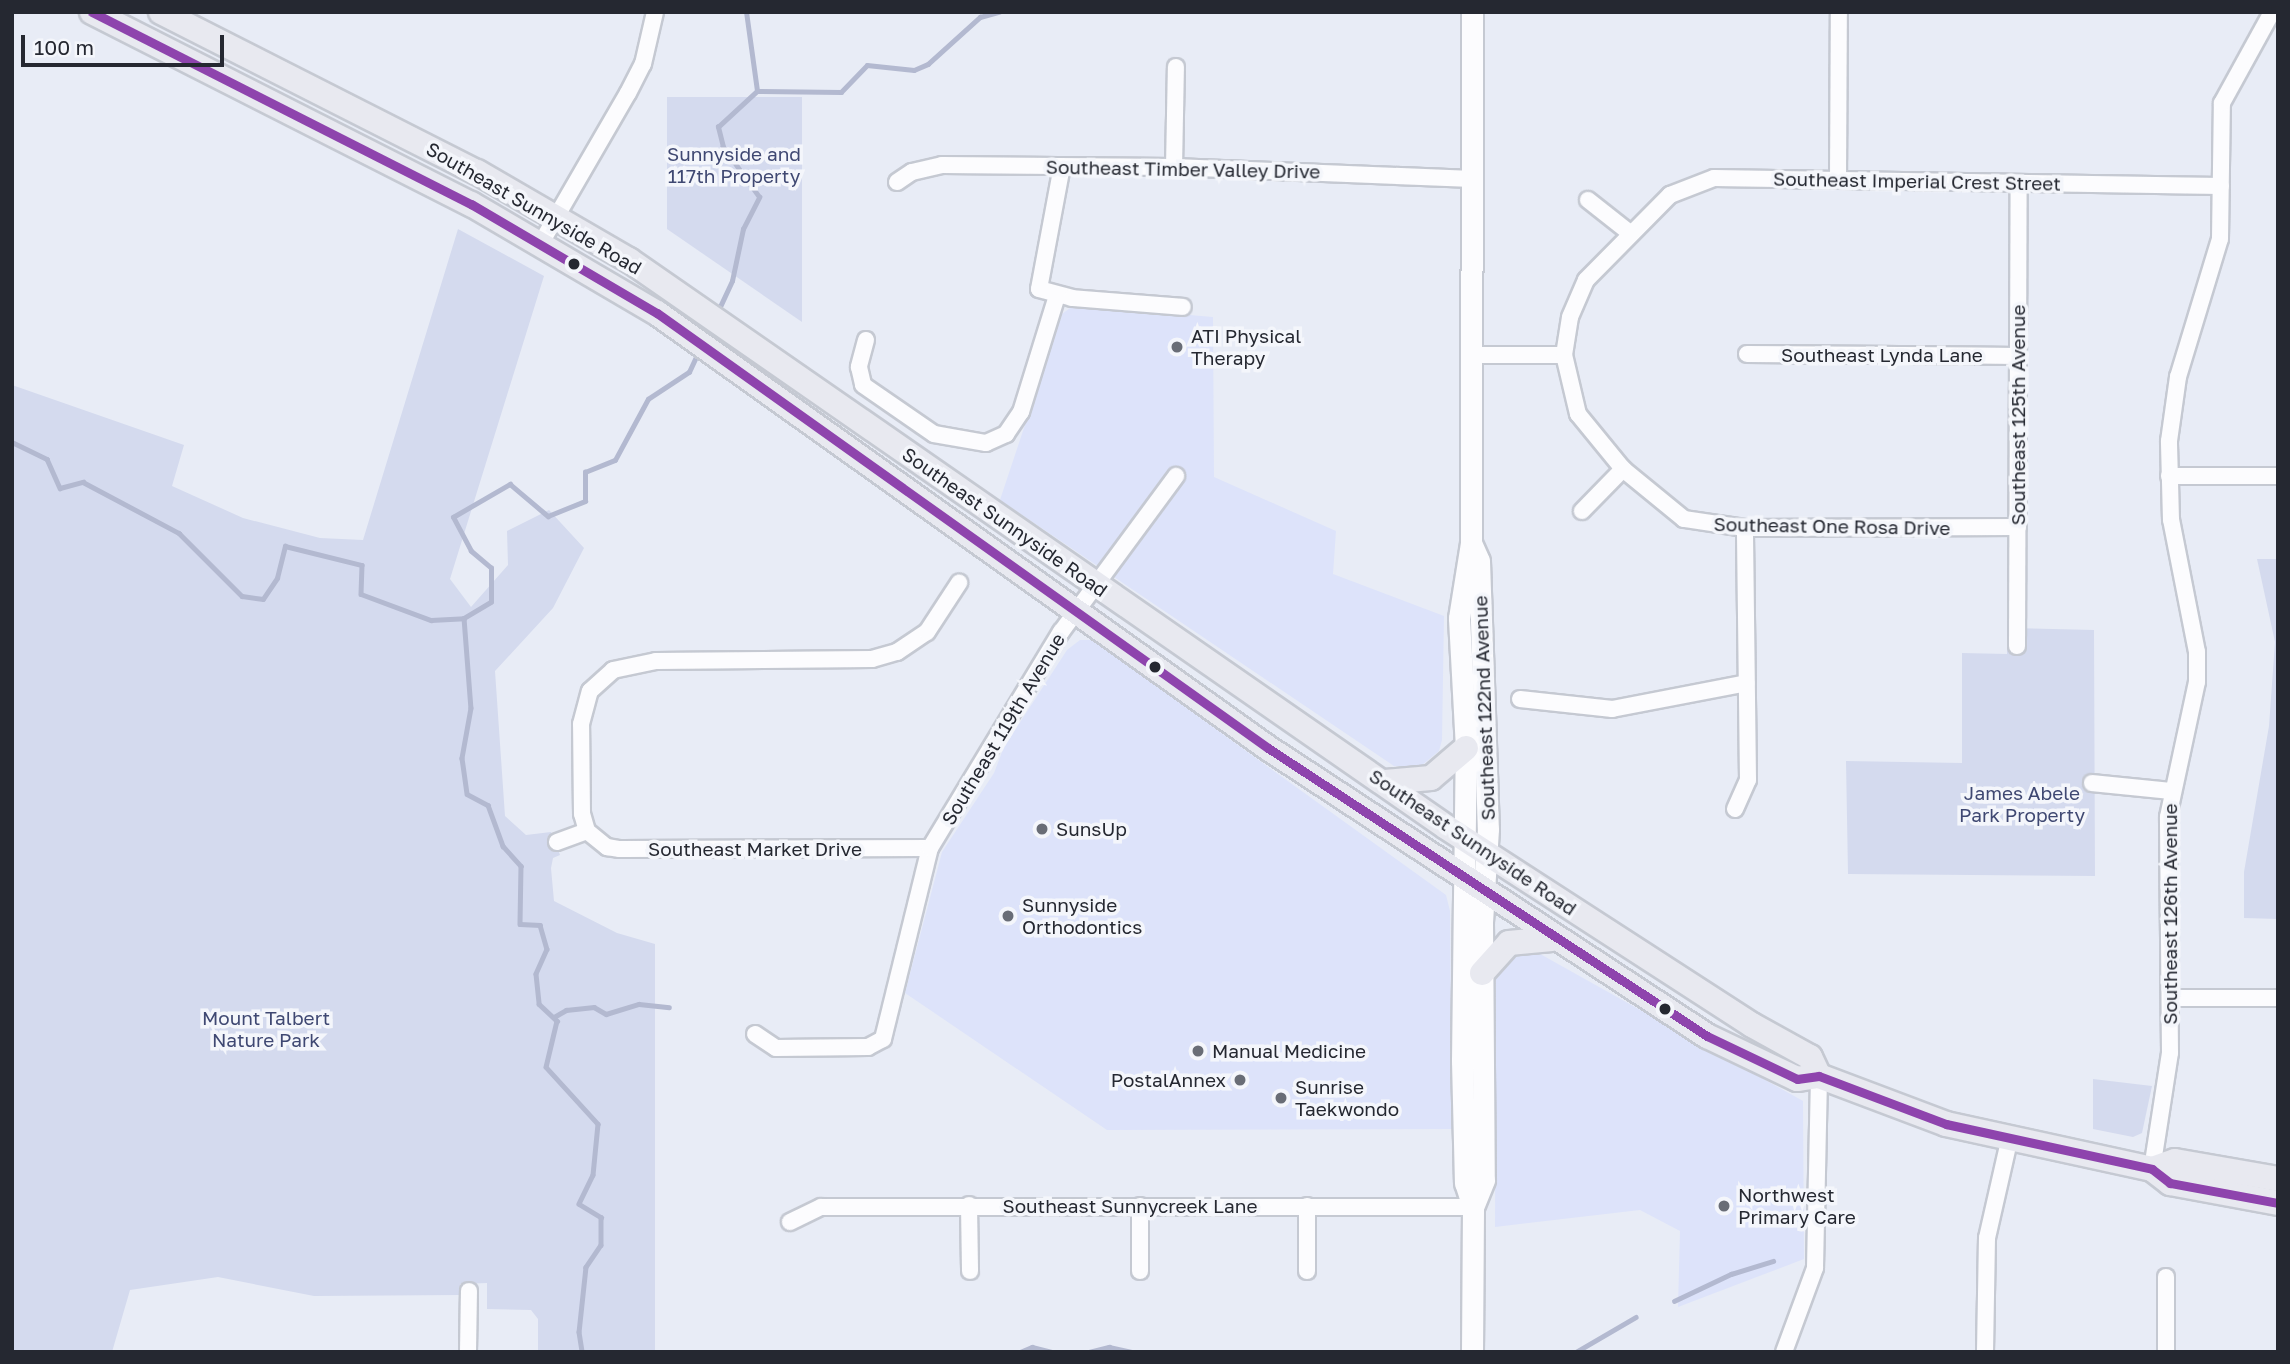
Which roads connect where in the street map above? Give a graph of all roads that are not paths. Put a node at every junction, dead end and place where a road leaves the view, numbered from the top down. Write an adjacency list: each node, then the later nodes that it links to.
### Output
1 (92, 12): 18 (main road, Southeast Sunnyside Road)
2 (161, 12): 16 (main road, Southeast Sunnyside Road)
3 (655, 12): 16 (street)
4 (1472, 12): 11 (main road, Southeast 122nd Avenue)
5 (1839, 12): 10 (street)
6 (2272, 12): 14 (street, Southeast 126th Avenue)
7 (1175, 66): 9 (street)
8 (1062, 166): 9 (street, Southeast Timber Valley Drive); 12 (street, Southeast Timber Valley Drive); 19 (street)
9 (1174, 167): 11 (street, Southeast Timber Valley Drive)
10 (1838, 178): 13 (street, Southeast Imperial Crest Street); 17 (street, Southeast Imperial Crest Street)
11 (1473, 179): 23 (main road, Southeast 122nd Avenue)
12 (897, 182)
13 (2019, 184): 14 (street, Southeast Imperial Crest Street); 25 (street, Southeast 125th Avenue)
14 (2221, 186): 28 (street, Southeast 126th Avenue)
15 (1588, 200): 17 (street)
16 (556, 216): 18 (street); 35 (main road, Southeast Sunnyside Road)
17 (1630, 233): 24 (street, Southeast Imperial Crest Street)
18 (541, 243): 36 (main road, Southeast Sunnyside Road)
19 (1057, 296): 20 (street); 21 (street)
20 (1182, 307)
21 (866, 340)
22 (1747, 354): 25 (street, Southeast Lynda Lane)
23 (1473, 355): 24 (street); 33 (main road, Southeast 122nd Avenue)
24 (1564, 355): 26 (street, Southeast One Rosa Drive)
25 (2017, 356): 31 (street, Southeast 125th Avenue)
26 (1623, 469): 30 (street); 32 (street, Southeast One Rosa Drive)
27 (1176, 476): 35 (street, Southeast 119th Avenue)
28 (2169, 476): 29 (street); 43 (street, Southeast 126th Avenue)
29 (2278, 476)
30 (1582, 511)
31 (2018, 527): 32 (street, Southeast One Rosa Drive); 37 (street, Southeast 125th Avenue)
32 (1745, 528): 38 (street)
33 (1471, 544): 40 (main road, Southeast 122nd Avenue); 49 (main road, Southeast 122nd Avenue)
34 (959, 583): 45 (street)
35 (1096, 587): 36 (street, Southeast 119th Avenue); 41 (main road, Southeast Sunnyside Road)
36 (1077, 611): 48 (street, Southeast 119th Avenue); 50 (main road, Southeast Sunnyside Road)
37 (2017, 646)
38 (1747, 683): 39 (street); 44 (street)
39 (1520, 699)
40 (1466, 748): 41 (main road); 46 (main road, Southeast 122nd Avenue)
41 (1385, 782): 46 (main road, Southeast Sunnyside Road)
42 (2092, 783): 43 (street)
43 (2171, 791): 53 (street, Southeast 126th Avenue)
44 (1735, 809)
45 (587, 831): 47 (street); 48 (street, Southeast Market Drive)
46 (1465, 840): 49 (main road, Southeast Sunnyside Road); 50 (main road, Southeast 122nd Avenue)
47 (557, 842)
48 (930, 848): 56 (street, Southeast 119th Avenue)
49 (1487, 854): 50 (main road, Southeast 122nd Avenue); 55 (main road, Southeast Sunnyside Road)
50 (1474, 887): 51 (main road, Southeast Sunnyside Road); 52 (main road, Southeast 122nd Avenue); 58 (main road, Southeast 122nd Avenue)
51 (1552, 939): 52 (main road); 57 (main road, Southeast Sunnyside Road)
52 (1482, 973): 60 (main road, Southeast 122nd Avenue)
53 (2171, 998): 54 (street); 62 (street, Southeast 126th Avenue)
54 (2278, 998)
55 (1752, 1025): 57 (main road); 59 (main road, Southeast Sunnyside Road)
56 (755, 1034)
57 (1707, 1036): 59 (main road, Southeast Sunnyside Road)
58 (1462, 1061): 60 (main road); 68 (main road, Southeast 122nd Avenue)
59 (1819, 1076): 61 (main road, Southeast Sunnyside Road); 77 (street)
60 (1482, 1122): 68 (main road, Southeast 122nd Avenue)
61 (2009, 1141): 62 (main road, Southeast Sunnyside Road); 78 (street)
62 (2152, 1169): 63 (main road, Southeast Sunnyside Road); 64 (main road, Southeast Sunnyside Road)
63 (2278, 1179)
64 (2278, 1203)
65 (969, 1205): 66 (street, Southeast Sunnycreek Lane); 69 (street, Southeast Sunnycreek Lane); 70 (street)
66 (1140, 1206): 67 (street, Southeast Sunnycreek Lane); 71 (street)
67 (1307, 1206): 68 (street, Southeast Sunnycreek Lane); 72 (street)
68 (1473, 1207): 76 (main road, Southeast 122nd Avenue)
69 (790, 1222)
70 (970, 1271)
71 (1140, 1271)
72 (1307, 1271)
73 (2166, 1277): 79 (street)
74 (468, 1291): 75 (street)
75 (468, 1352)
76 (1472, 1352)
77 (1784, 1352)
78 (1985, 1352)
79 (2166, 1352)

